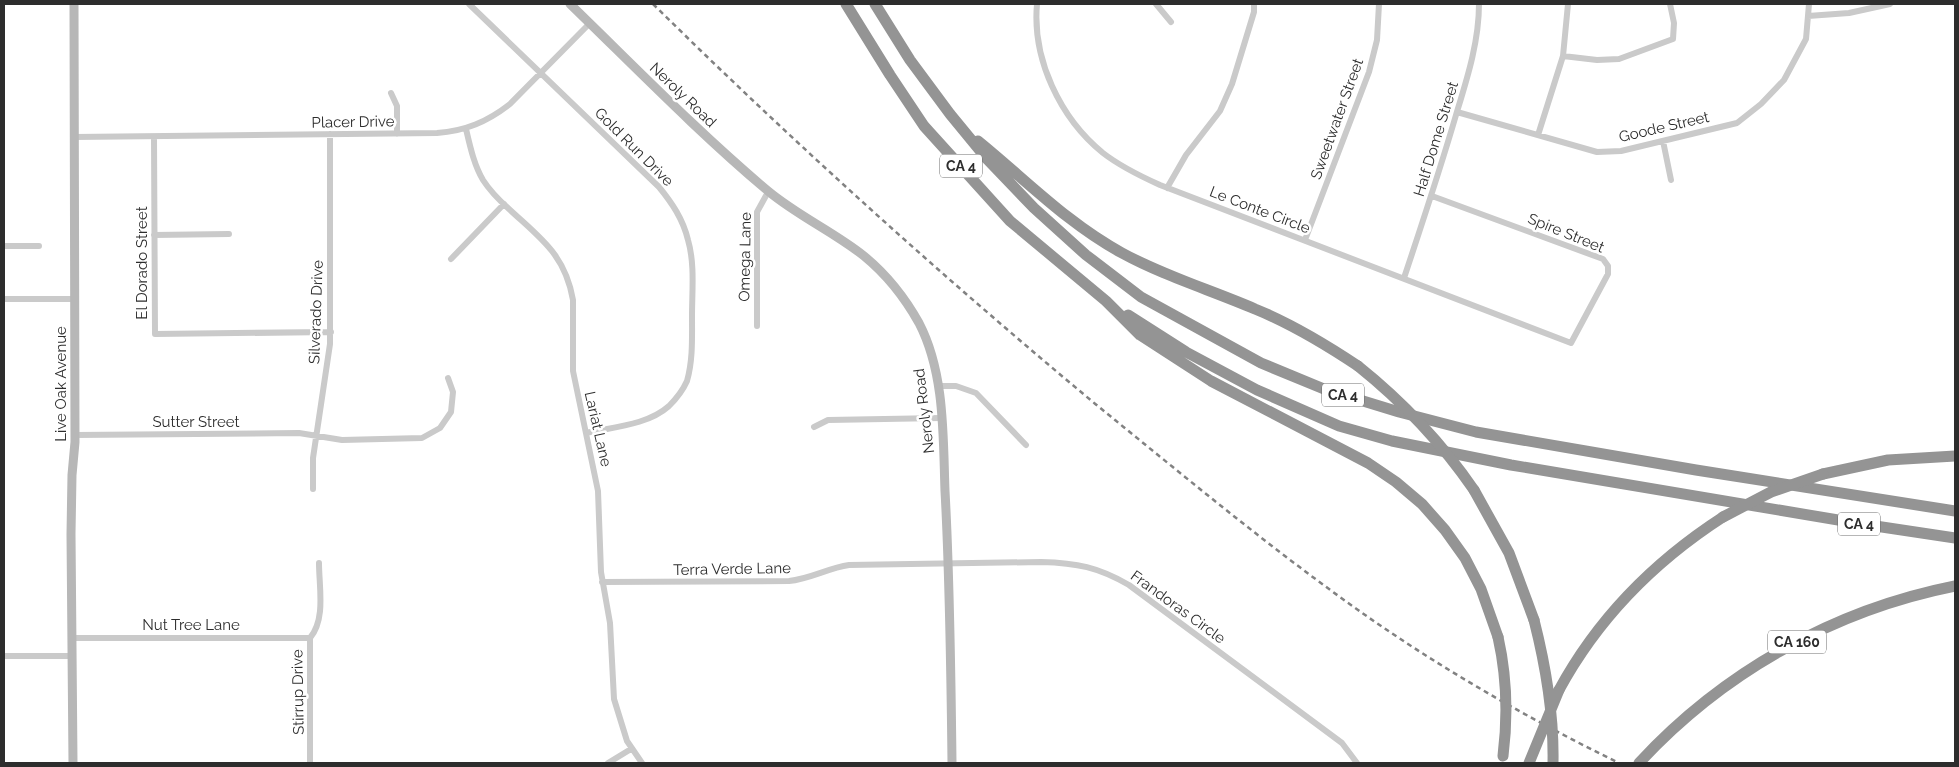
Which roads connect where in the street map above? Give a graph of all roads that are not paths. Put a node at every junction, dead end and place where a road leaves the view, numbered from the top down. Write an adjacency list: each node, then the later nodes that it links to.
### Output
1 (74, 4): 27 (street, Live Oak Avenue)
2 (469, 4): 19 (street, Gold Run Drive)
3 (570, 4): 17 (street, Neroly Road)
4 (846, 4): 44 (highway, CA 4)
5 (875, 4): 22 (highway, CA 4)
6 (1037, 4): 31 (street, Le Conte Circle)
7 (1156, 4): 16 (street)
8 (1254, 4): 31 (street)
9 (1379, 4): 37 (street, Sweetwater Street)
10 (1479, 4): 21 (street, Half Dome Street)
11 (1568, 4): 18 (street)
12 (1670, 4): 18 (street)
13 (1809, 4): 15 (street, Goode Street)
14 (1890, 4): 15 (street)
15 (1808, 16): 29 (street, Goode Street)
16 (1171, 22)
17 (590, 23): 19 (street, Placer Drive); 32 (street, Neroly Road)
18 (1563, 56): 26 (street)
19 (540, 73): 23 (street, Placer Drive); 52 (street, Gold Run Drive)
20 (391, 93): 25 (street)
21 (1457, 112): 26 (street, Goode Street); 33 (street, Half Dome Street)
22 (958, 124): 58 (highway, CA 4); 77 (highway, bridge)
23 (466, 130): 25 (street, Placer Drive); 34 (street, Lariat Lane)
24 (330, 134): 25 (street, Placer Drive); 28 (street, Placer Drive); 46 (street, Silverado Drive)
25 (397, 134)
26 (1538, 135): 29 (street, Goode Street)
27 (74, 136): 28 (street, Placer Drive); 43 (street, Live Oak Avenue)
28 (154, 137): 35 (street, El Dorado Street)
29 (1663, 141): 30 (street)
30 (1672, 180)
31 (1167, 188): 37 (street, Le Conte Circle)
32 (768, 192): 45 (street, Omega Lane); 49 (street, Neroly Road)
33 (1432, 196): 41 (street, Half Dome Street); 47 (street, Spire Street)
34 (504, 204): 40 (street); 52 (street, Lariat Lane)
35 (154, 234): 36 (street); 46 (street, El Dorado Street)
36 (229, 234)
37 (1305, 240): 41 (street, Le Conte Circle)
38 (4, 246): 39 (street)
39 (39, 246)
40 (451, 259)
41 (1404, 278): 47 (street, Le Conte Circle)
42 (4, 299): 43 (street)
43 (75, 300): 53 (street, Live Oak Avenue)
44 (1106, 301): 59 (highway, CA 4); 69 (highway, bridge)
45 (757, 326)
46 (330, 332): 54 (street, Silverado Drive)
47 (1571, 343)
48 (448, 378): 54 (street, Sutter Street)
49 (938, 386): 50 (street, Neroly Road); 55 (street)
50 (941, 418): 51 (street); 61 (street, Neroly Road)
51 (814, 427)
52 (586, 433): 62 (street, Lariat Lane)
53 (76, 435): 54 (street, Sutter Street); 64 (street, Live Oak Avenue)
54 (316, 436): 57 (street, Silverado Drive)
55 (1026, 445)
56 (1955, 456): 76 (highway, bridge)
57 (312, 489)
58 (1955, 511)
59 (1955, 538)
60 (319, 563): 65 (street, Stirrup Drive)
61 (949, 564): 62 (street, Terra Verde Lane); 74 (street, Neroly Road); 75 (street, Frandoras Circle)
62 (602, 582): 68 (street, Lariat Lane)
63 (1955, 586): 78 (highway, CA 160)
64 (72, 638): 65 (street, Nut Tree Lane); 67 (street, Live Oak Avenue)
65 (310, 638): 71 (street, Stirrup Drive)
66 (4, 656): 67 (street)
67 (72, 656): 70 (street, Live Oak Avenue)
68 (631, 749): 72 (street); 73 (street, Lariat Lane)
69 (1502, 760)
70 (73, 763)
71 (310, 763)
72 (608, 763)
73 (642, 763)
74 (952, 763)
75 (1357, 763)
76 (1529, 763)
77 (1553, 763)
78 (1639, 763)

